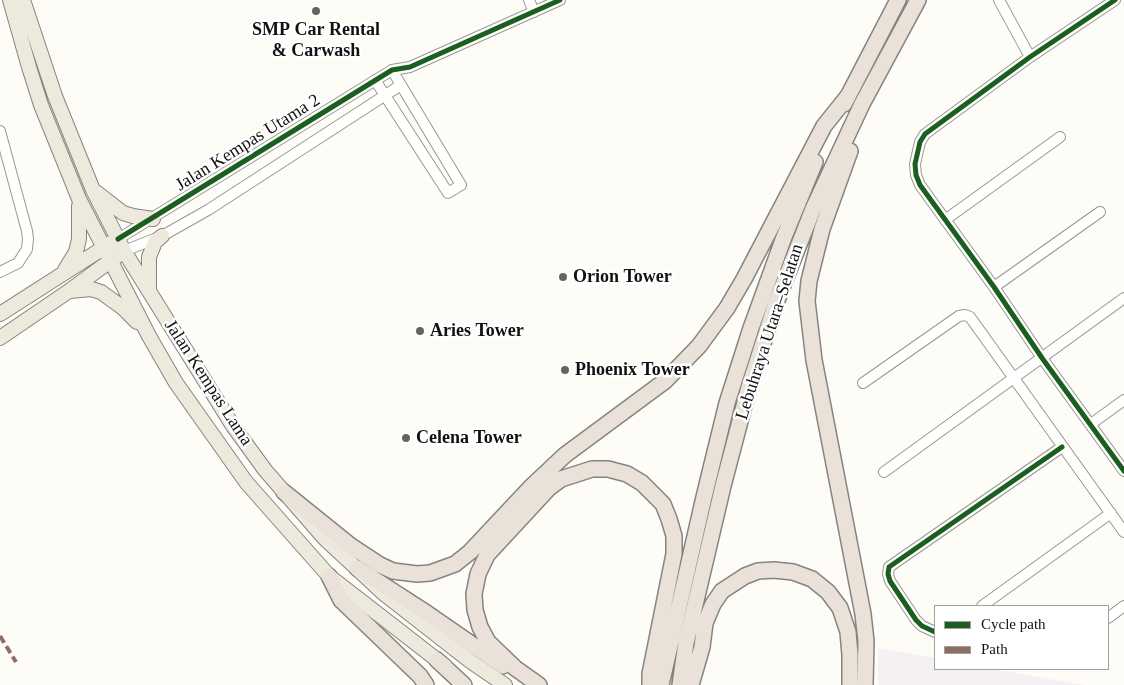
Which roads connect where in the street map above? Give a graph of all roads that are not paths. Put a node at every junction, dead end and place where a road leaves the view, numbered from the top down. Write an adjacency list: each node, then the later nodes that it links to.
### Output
1 (10, 0): 21 (main road, Jalan Kempas Lama)
2 (23, 0): 20 (main road, Jalan Kempas Lama)
3 (528, 0): 9 (street)
4 (560, 0): 9 (street)
5 (898, 0): 16 (highway, Lebuhraya Utara–Selatan)
6 (918, 0): 17 (highway, Lebuhraya Utara–Selatan)
7 (999, 0): 10 (street)
8 (1115, 0): 10 (street)
9 (534, 12): 11 (street)
10 (1030, 57): 24 (street)
11 (410, 67): 12 (street); 14 (street)
12 (392, 70): 13 (street, Jalan Kempas Utama 2); 14 (street)
13 (375, 80): 15 (street); 23 (street, Jalan Kempas Utama 2)
14 (402, 85): 15 (street, Jalan Kempas Utama 2); 15 (street)
15 (385, 95): 25 (street, Jalan Kempas Utama 2)
16 (848, 96): 46 (highway); 63 (highway, Lebuhraya Utara–Selatan)
17 (862, 104): 64 (highway, Lebuhraya Utara–Selatan); 67 (highway)
18 (0, 131): 29 (street)
19 (1060, 137): 24 (street)
20 (93, 190): 23 (main road); 26 (main road, Jalan Kempas Lama)
21 (79, 199): 27 (main road, Jalan Kempas Lama); 30 (main road)
22 (1100, 212): 31 (street)
23 (153, 219): 26 (street, Jalan Kempas Utama 2)
24 (945, 220): 31 (street)
25 (162, 236): 26 (street, Jalan Kempas Utama 2); 33 (main road)
26 (121, 245): 27 (main road); 28 (main road); 33 (main road, Jalan Kempas Lama)
27 (104, 247): 28 (main road, Jalan Kempas Lama); 30 (main road)
28 (110, 260): 32 (main road); 36 (main road, Jalan Kempas Lama)
29 (0, 272)
30 (61, 275): 35 (main road)
31 (994, 287): 38 (street)
32 (69, 291): 36 (main road); 37 (main road)
33 (149, 292): 46 (main road, Jalan Kempas Lama)
34 (1124, 298): 38 (street)
35 (0, 314)
36 (149, 336): 50 (main road, Jalan Kempas Lama)
37 (0, 338)
38 (1042, 358): 39 (street); 42 (street)
39 (1014, 378): 40 (street); 43 (street); 45 (street)
40 (863, 383)
41 (1124, 400): 42 (street)
42 (1090, 424): 44 (street)
43 (1062, 447): 47 (street); 54 (street)
44 (1124, 470)
45 (884, 472)
46 (284, 492): 49 (main road, Jalan Kempas Lama)
47 (1111, 513): 48 (street); 51 (street)
48 (1124, 532)
49 (356, 568): 59 (main road, Jalan Kempas Lama); 60 (highway)
50 (330, 576): 55 (main road, Jalan Kempas Lama); 56 (highway)
51 (983, 605)
52 (1124, 606): 53 (street)
53 (1109, 617)
54 (934, 632)
55 (437, 660): 57 (highway); 58 (main road, Jalan Kempas Lama)
56 (426, 685)
57 (464, 685)
58 (469, 685)
59 (505, 685)
60 (532, 685)
61 (539, 685): 62 (highway)
62 (650, 685)
63 (661, 685)
64 (680, 685)
65 (691, 685): 66 (highway)
66 (850, 685)
67 (865, 685)

